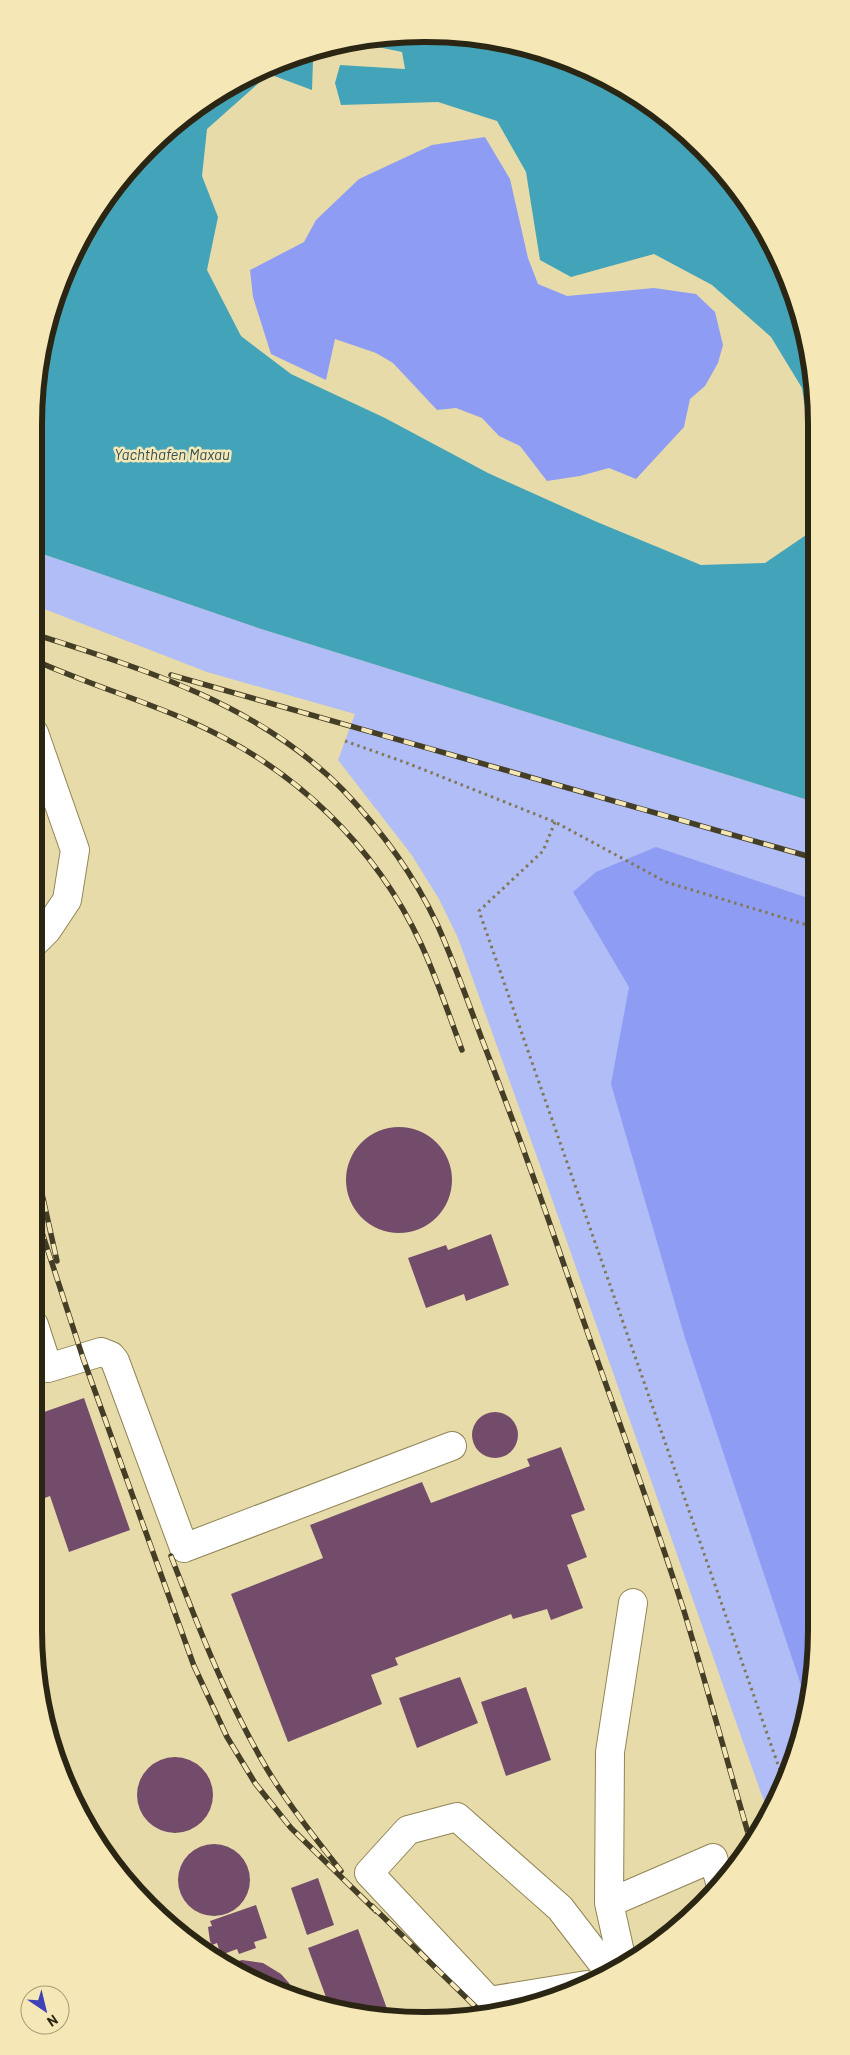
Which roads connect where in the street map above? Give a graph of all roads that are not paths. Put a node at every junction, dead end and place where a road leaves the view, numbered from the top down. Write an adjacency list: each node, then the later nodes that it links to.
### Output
1 (42, 756): 2 (lane)
2 (42, 935)
3 (42, 1371): 4 (lane)
4 (452, 1446)
5 (633, 1603): 7 (lane)
6 (718, 1876): 7 (lane)
7 (609, 1903): 8 (lane)
8 (620, 1958)
9 (605, 1967): 10 (lane)
10 (486, 2007)

